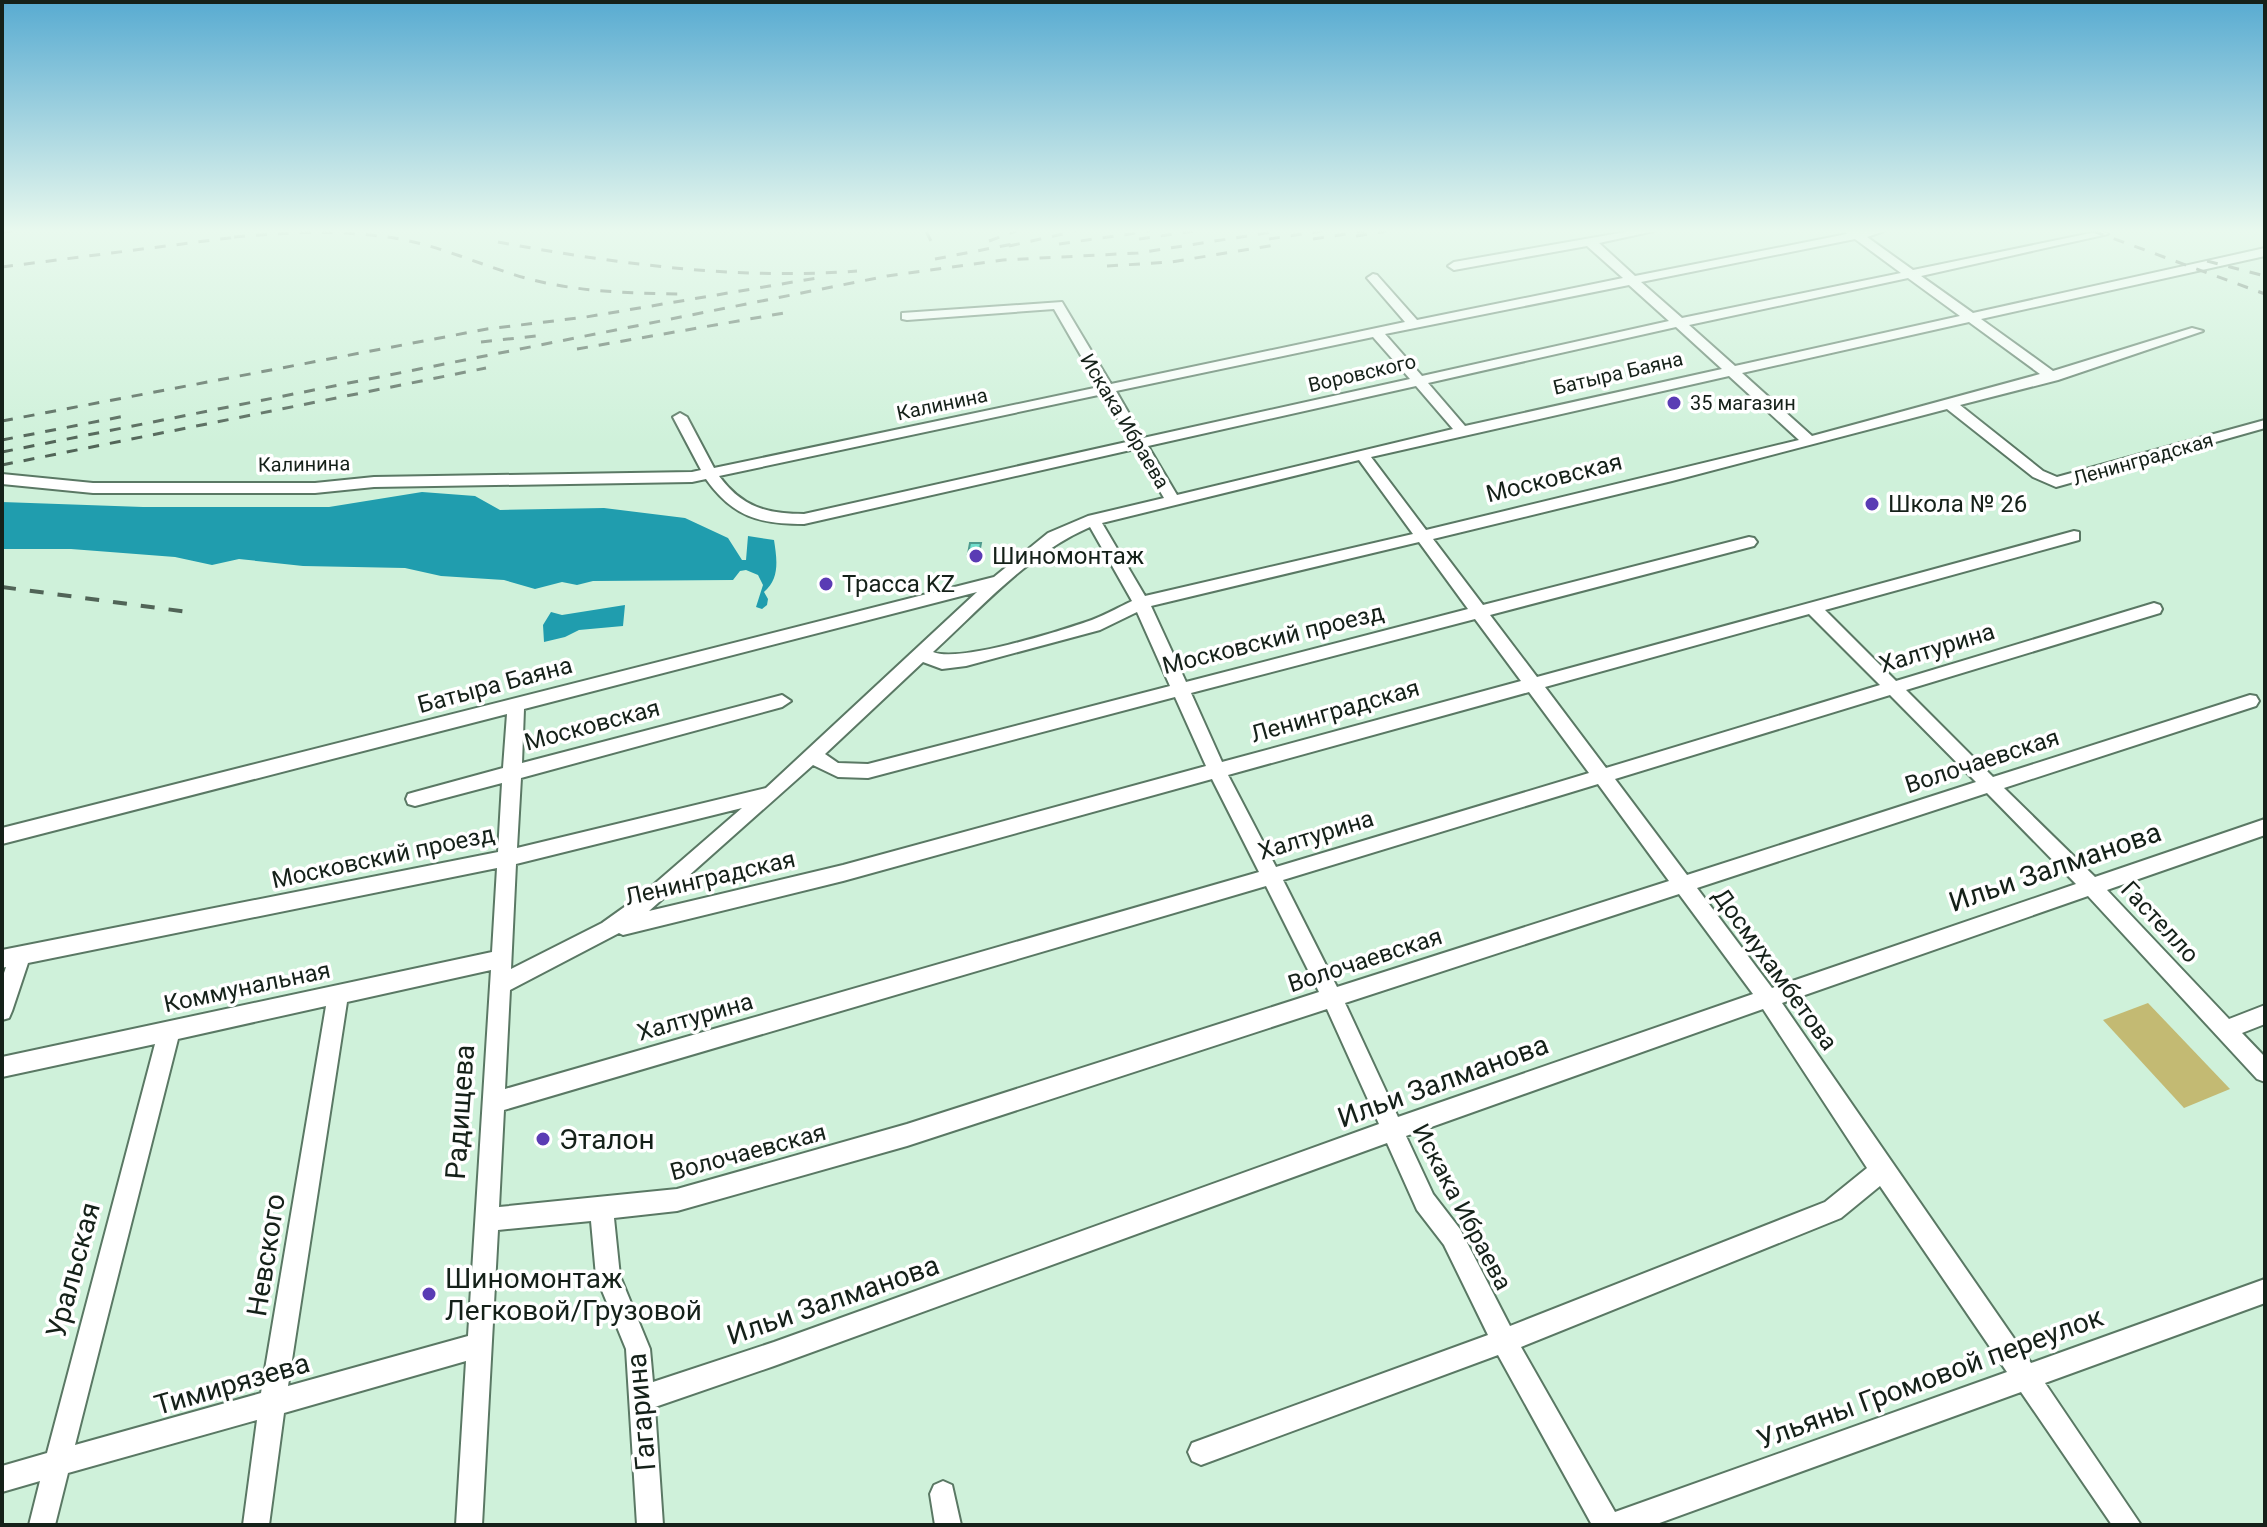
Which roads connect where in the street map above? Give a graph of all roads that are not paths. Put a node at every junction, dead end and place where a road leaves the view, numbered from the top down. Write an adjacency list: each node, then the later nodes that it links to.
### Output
1 (1395, 302): 10 (street)
2 (1521, 302): 10 (street, Калинина)
3 (1655, 302): 9 (street)
4 (1777, 302): 9 (street, Воровского)
5 (1950, 302): 8 (street)
6 (2037, 302): 8 (street, Батыра Баяна)
7 (907, 316): 16 (street, Искака Ибраева)
8 (1970, 317): 13 (street, Батыра Баяна); 14 (street)
9 (1678, 323): 13 (street); 15 (street, Воровского)
10 (1414, 324): 12 (street, Калинина)
11 (2197, 331): 14 (street, Московская)
12 (1377, 333): 15 (street); 16 (street, Калинина)
13 (1730, 370): 20 (street, Батыра Баяна); 21 (street)
14 (2053, 377): 17 (street, Московская)
15 (1419, 381): 20 (street); 22 (street, Воровского)
16 (1106, 390): 22 (street, Искака Ибраева); 24 (street, Калинина)
17 (1949, 404): 19 (street, Ленинградская); 21 (street, Московская)
18 (680, 417): 24 (street, Воровского)
19 (2265, 424)
20 (1462, 431): 23 (street, Батыра Баяна)
21 (1809, 441): 28 (street, Московская)
22 (1138, 444): 24 (street, Воровского); 26 (street, Искака Ибраева)
23 (1362, 455): 26 (street, Батыра Баяна); 28 (street, Досмухамбетова)
24 (710, 473): 25 (street, Калинина)
25 (2, 479)
26 (1173, 501): 27 (street, Батыра Баяна)
27 (1093, 520): 31 (street, Батыра Баяна); 32 (street, Искака Ибраева)
28 (1422, 535): 32 (street, Московская); 35 (street, Досмухамбетова)
29 (2074, 536): 33 (street, Ленинградская)
30 (1749, 542): 35 (street, Московский проезд)
31 (1000, 581): 36 (street, Батыра Баяна); 42 (street, Батыра Баяна)
32 (1141, 603): 36 (street, Московская); 38 (street, Искака Ибраева)
33 (1812, 607): 37 (street, Ленинградская); 39 (street, Гастелло)
34 (2154, 609): 39 (street, Халтурина)
35 (1479, 613): 37 (street, Досмухамбетова); 38 (street, Московский проезд)
36 (923, 655): 43 (street, Батыра Баяна)
37 (1532, 683): 45 (street, Ленинградская); 46 (street, Досмухамбетова)
38 (1178, 688): 43 (street, Московский проезд); 45 (street, Искака Ибраева)
39 (1894, 688): 46 (street, Халтурина); 47 (street, Гастелло)
40 (782, 701): 44 (street, Московская)
41 (2250, 701): 47 (street, Волочаевская)
42 (516, 704): 44 (street, Радищева); 51 (street, Батыра Баяна)
43 (814, 754): 48 (street, Батыра Баяна)
44 (514, 770): 49 (street, Московская); 52 (street, Радищева)
45 (1218, 772): 53 (street, Искака Ибраева); 56 (street, Ленинградская)
46 (1601, 777): 53 (street, Халтурина); 54 (street, Досмухамбетова)
47 (1991, 785): 54 (street, Волочаевская); 55 (street, Гастелло)
48 (772, 793): 52 (street, Московский проезд); 56 (street, Батыра Баяна)
49 (415, 799)
50 (2265, 827): 55 (street, Ильи Залманова)
51 (2, 836)
52 (509, 858): 57 (street, Московский проезд); 58 (street, Радищева)
53 (1271, 876): 61 (street, Искака Ибраева); 69 (street, Халтурина)
54 (1682, 885): 61 (street, Волочаевская); 62 (street, Досмухамбетова)
55 (2091, 886): 62 (street, Ильи Залманова); 65 (street, Гастелло)
56 (609, 929): 59 (street, Батыра Баяна)
57 (11, 957): 63 (street)
58 (502, 959): 59 (street, Радищева); 60 (street, Коммунальная)
59 (501, 984): 69 (street, Радищева)
60 (338, 994): 66 (street, Коммунальная); 79 (street, Невского)
61 (1332, 997): 70 (street, Искака Ибраева); 72 (street, Волочаевская)
62 (1769, 1000): 70 (street, Ильи Залманова); 71 (street, Досмухамбетова)
63 (2, 1011)
64 (2265, 1014): 65 (street)
65 (2225, 1030): 68 (street, Гастелло)
66 (169, 1031): 67 (street, Коммунальная); 81 (street, Уральская)
67 (2, 1067)
68 (2265, 1072)
69 (492, 1103): 73 (street, Радищева)
70 (1393, 1132): 75 (street, Искака Ибраева); 78 (street, Ильи Залманова)
71 (1882, 1170): 75 (street); 77 (street, Досмухамбетова)
72 (602, 1210): 73 (street, Волочаевская); 78 (street, Гагарина)
73 (485, 1220): 76 (street, Радищева)
74 (2265, 1291): 77 (street, Ульяны Громовой переулок)
75 (1504, 1341): 80 (street); 89 (street, Искака Ибраева)
76 (479, 1345): 79 (street, Тимирязева); 86 (street, Радищева)
77 (2025, 1377): 90 (street, Ульяны Громовой переулок); 91 (street, Досмухамбетова)
78 (643, 1398): 87 (street, Гагарина)
79 (272, 1405): 81 (street, Тимирязева); 85 (street, Невского)
80 (1201, 1452)
81 (55, 1465): 82 (street, Тимирязева); 84 (street, Уральская)
82 (2, 1479)
83 (943, 1494): 88 (street)
84 (42, 1525)
85 (256, 1525)
86 (469, 1525)
87 (650, 1525)
88 (948, 1525)
89 (1607, 1525)
90 (1617, 1525)
91 (2128, 1525)

